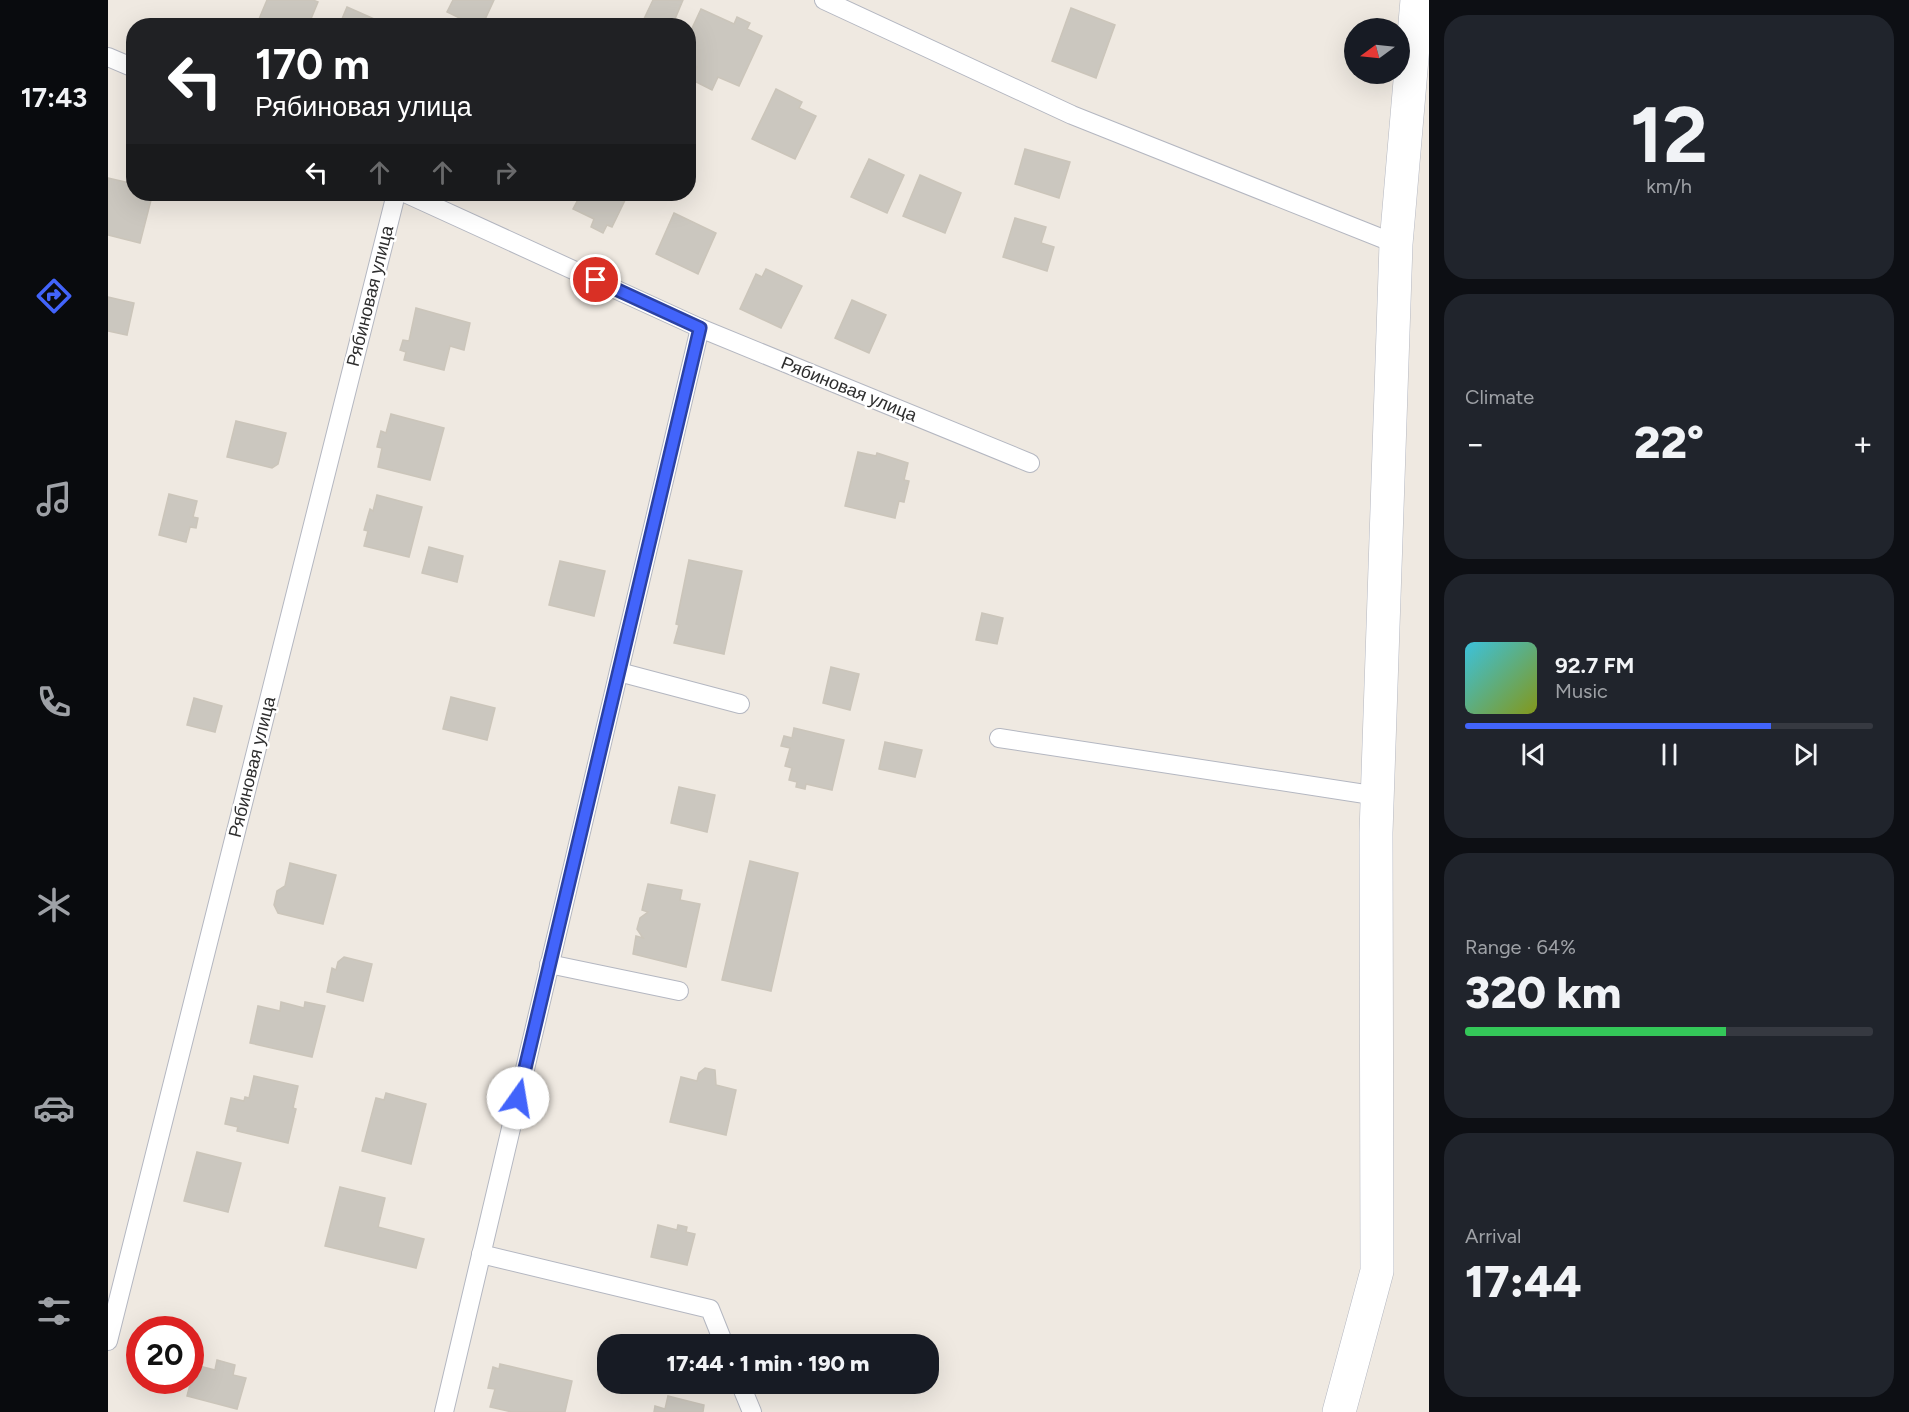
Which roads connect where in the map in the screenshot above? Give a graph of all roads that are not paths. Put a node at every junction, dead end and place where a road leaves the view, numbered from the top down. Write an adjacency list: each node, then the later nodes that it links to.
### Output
1 (824, 0): 7 (lane)
2 (1417, 0): 7 (street)
3 (108, 57): 4 (lane)
4 (126, 65)
5 (394, 201): 18 (lane, Рябиновая улица)
6 (422, 201): 8 (lane, Рябиновая улица)
7 (1396, 244): 13 (street)
8 (700, 328): 9 (lane, Рябиновая улица); 10 (lane)
9 (1030, 463)
10 (619, 672): 11 (lane); 14 (lane)
11 (740, 704)
12 (999, 738): 13 (lane)
13 (1378, 796): 22 (street)
14 (549, 964): 15 (lane); 16 (lane)
15 (679, 991)
16 (481, 1254): 17 (lane); 20 (lane)
17 (720, 1334)
18 (108, 1341)
19 (745, 1394): 21 (lane)
20 (444, 1412)
21 (752, 1412)
22 (1339, 1412)

